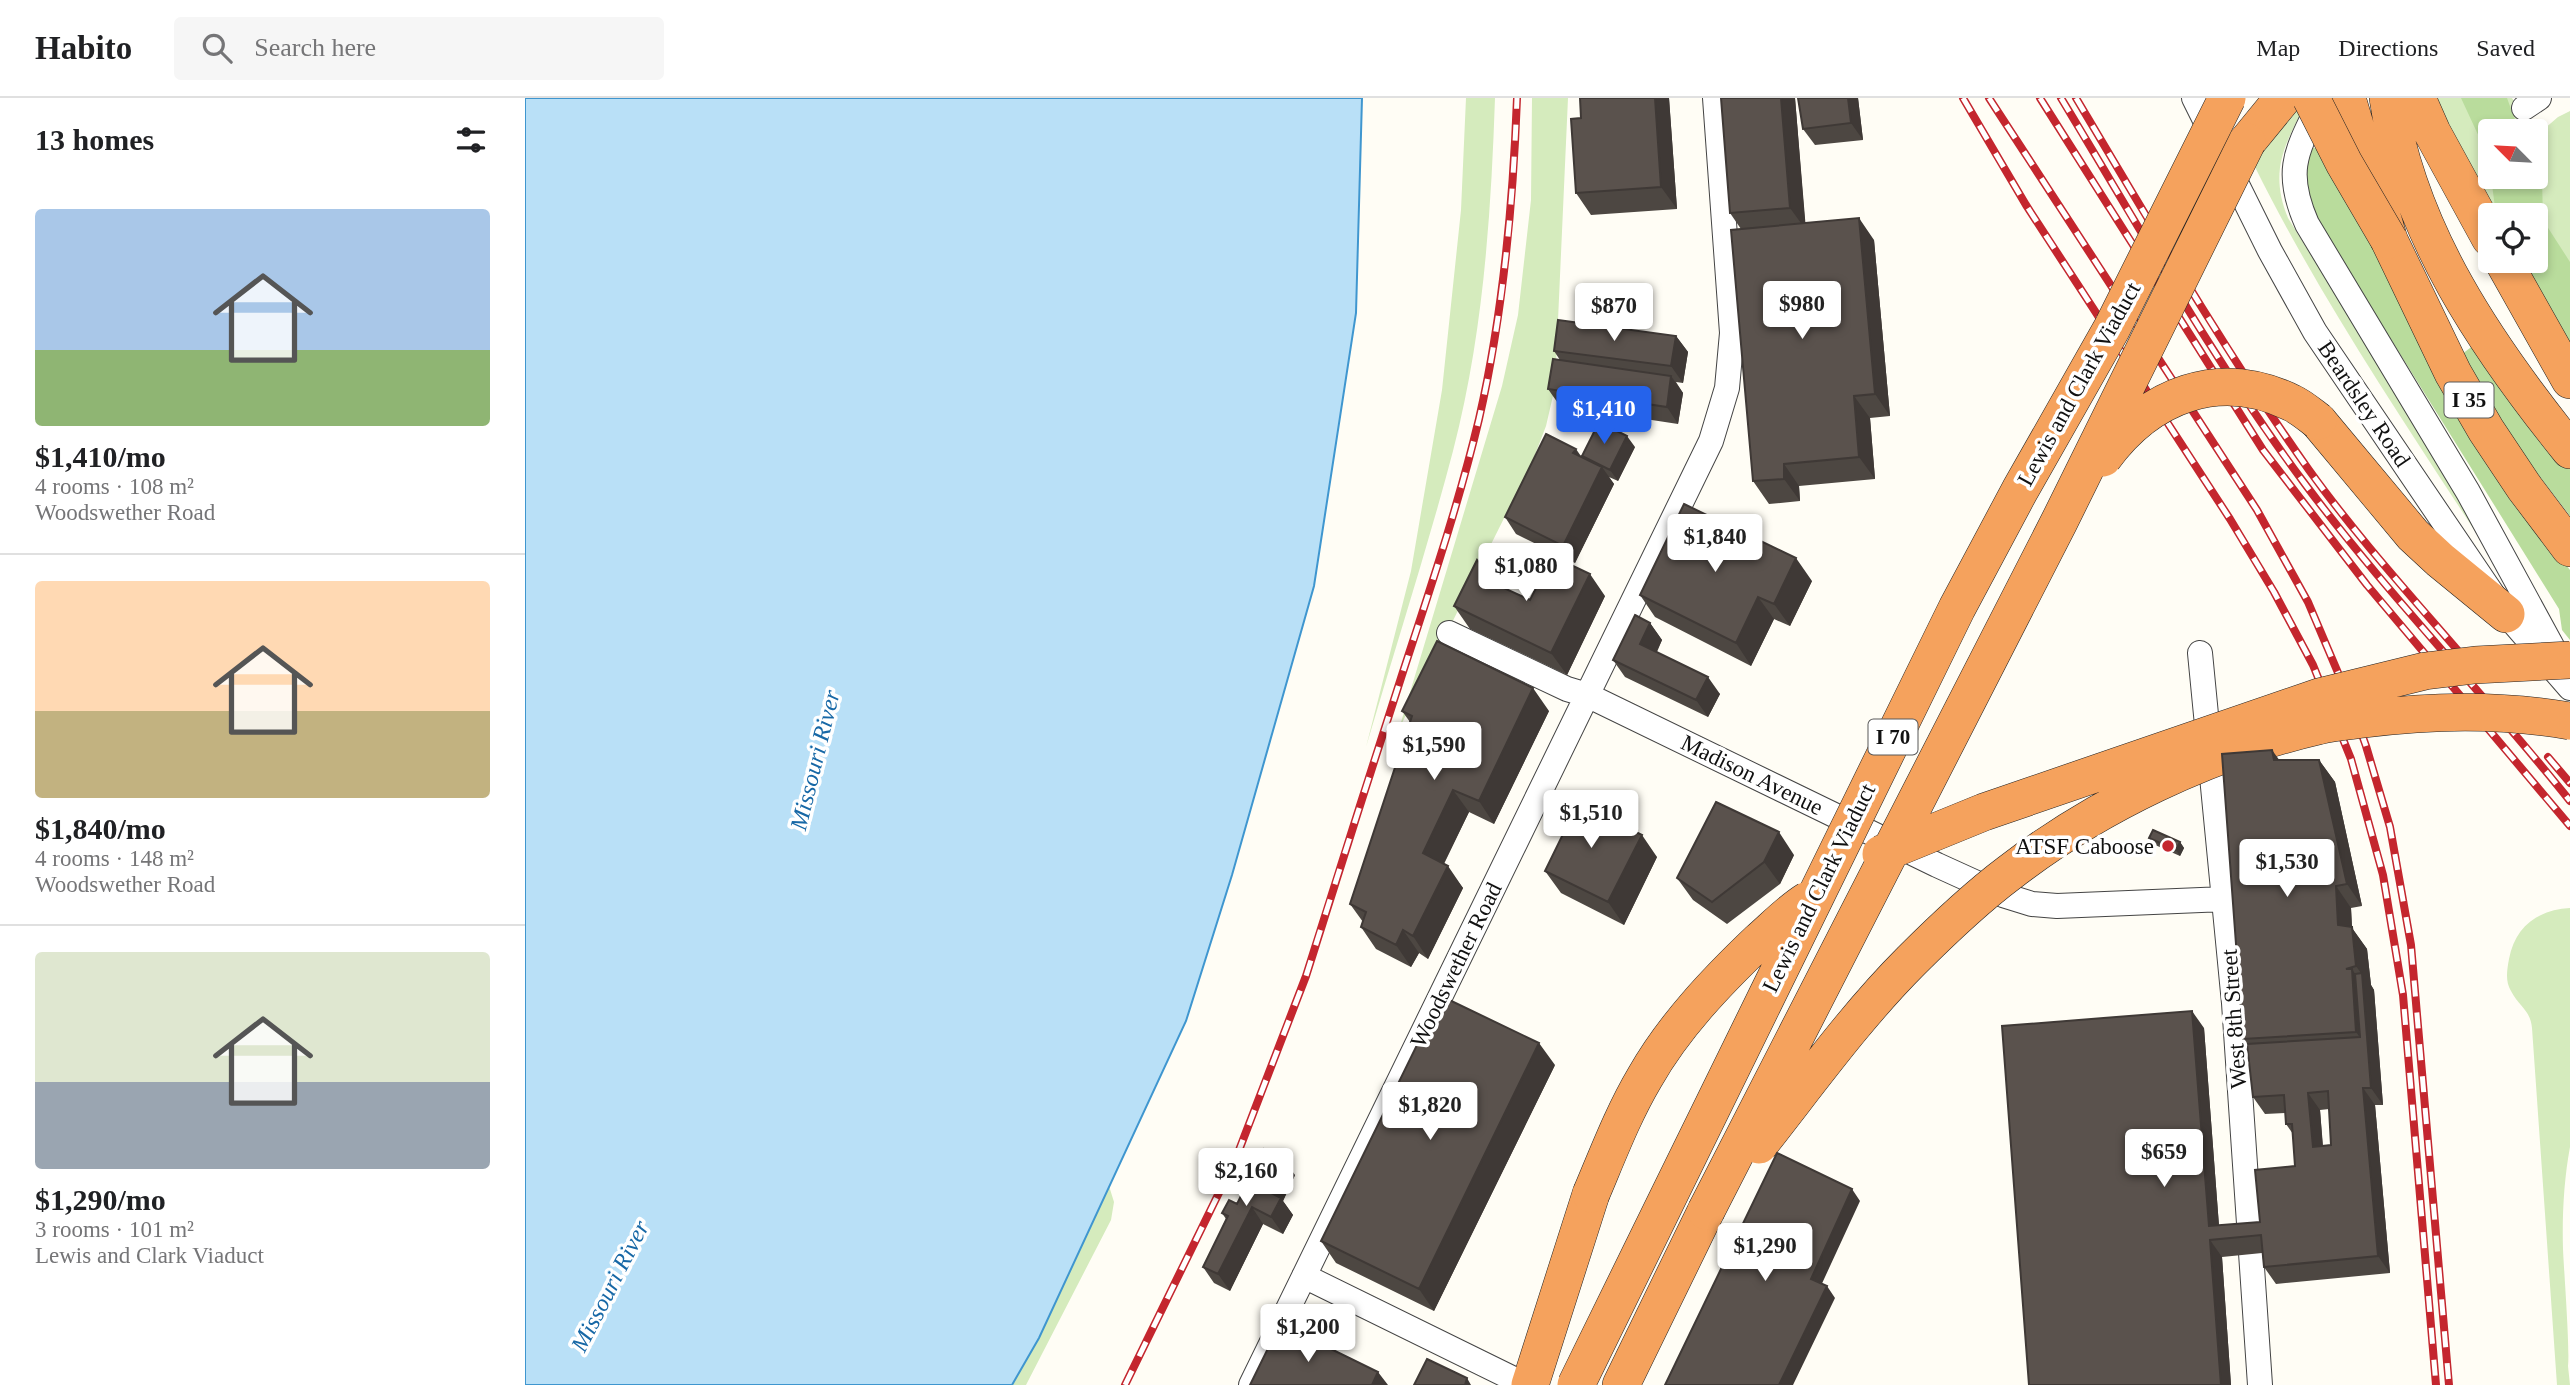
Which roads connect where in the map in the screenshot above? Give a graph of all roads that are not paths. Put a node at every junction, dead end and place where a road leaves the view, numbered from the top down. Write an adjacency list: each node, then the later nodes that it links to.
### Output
1 (1714, 98): 24 (street, Woodswether Road)
2 (2194, 98): 18 (street, Beardsley Road)
3 (2227, 98): 31 (highway, Lewis and Clark Viaduct / I 70, bridge)
4 (2268, 98): 10 (highway, I 70)
5 (2283, 98): 10 (highway)
6 (2311, 98): 12 (highway, bridge)
7 (2322, 98): 22 (street, Beardsley Road)
8 (2347, 98): 12 (highway, I 35, bridge)
9 (2398, 100): 11 (highway); 15 (highway, I 35)
10 (2247, 142): 16 (highway, I 70, bridge)
11 (2478, 216)
12 (2389, 240): 17 (highway, I 35)
13 (2511, 275): 14 (highway)
14 (2570, 380)
15 (2570, 450)
16 (2059, 522): 18 (highway, bridge); 27 (highway, I 70, bridge)
17 (2570, 548)
18 (2506, 614): 23 (street, Beardsley Road)
19 (1449, 633): 24 (street, Madison Avenue)
20 (2200, 653): 26 (street, West 8th Street)
21 (2570, 660): 30 (highway, bridge)
22 (2570, 680)
23 (2570, 688)
24 (1587, 695): 26 (street, Madison Avenue); 28 (street, Woodswether Road)
25 (2570, 721): 27 (highway, bridge)
26 (2225, 899): 33 (street, West 8th Street)
27 (1706, 1211): 32 (highway, I 70)
28 (1304, 1276): 29 (street, Woodswether Road); 30 (street)
29 (1251, 1385)
30 (1528, 1385)
31 (1576, 1385)
32 (1621, 1385)
33 (2260, 1385)

